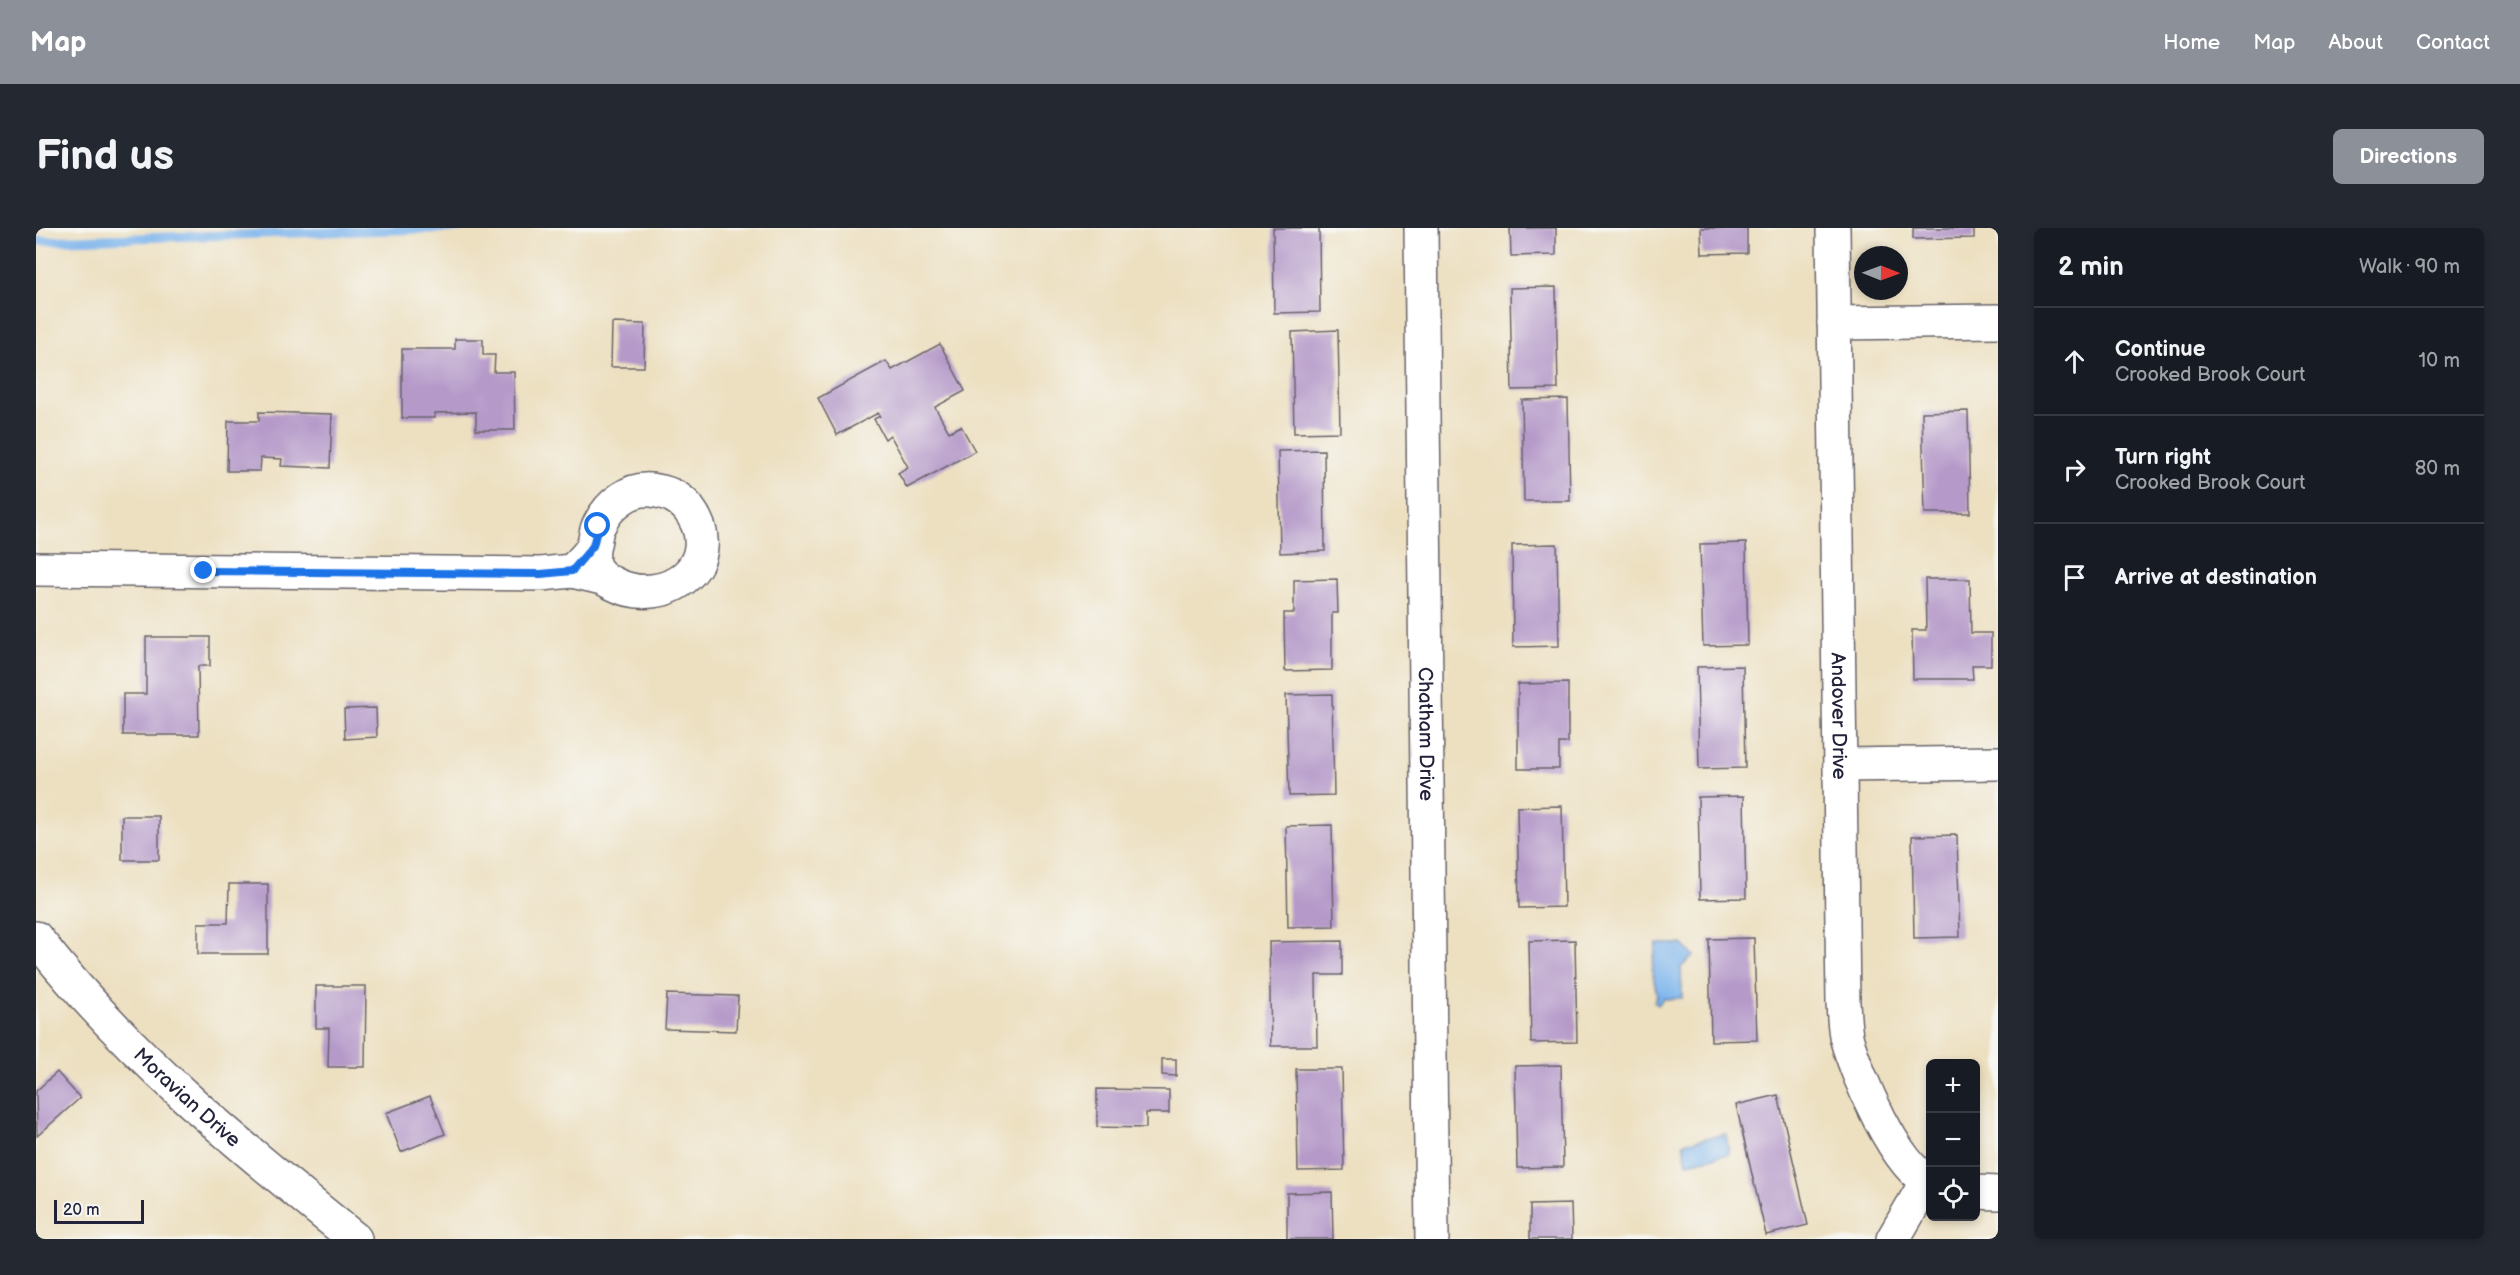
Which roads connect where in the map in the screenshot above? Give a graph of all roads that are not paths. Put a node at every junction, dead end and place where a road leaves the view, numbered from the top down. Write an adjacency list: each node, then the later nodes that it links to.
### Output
1 (1421, 228): 15 (street, Chatham Drive)
2 (1833, 228): 4 (street, Andover Drive)
3 (1998, 321): 4 (street)
4 (1834, 323): 8 (street, Andover Drive)
5 (36, 569): 6 (street)
6 (587, 574): 6 (street)
7 (1998, 763): 8 (street)
8 (1840, 765): 10 (street, Andover Drive)
9 (36, 938): 14 (street, Moravian Drive)
10 (1926, 1178)
11 (1926, 1186): 16 (street)
12 (1980, 1192): 13 (street)
13 (1998, 1193)
14 (355, 1239)
15 (1432, 1239)
16 (1893, 1239)

